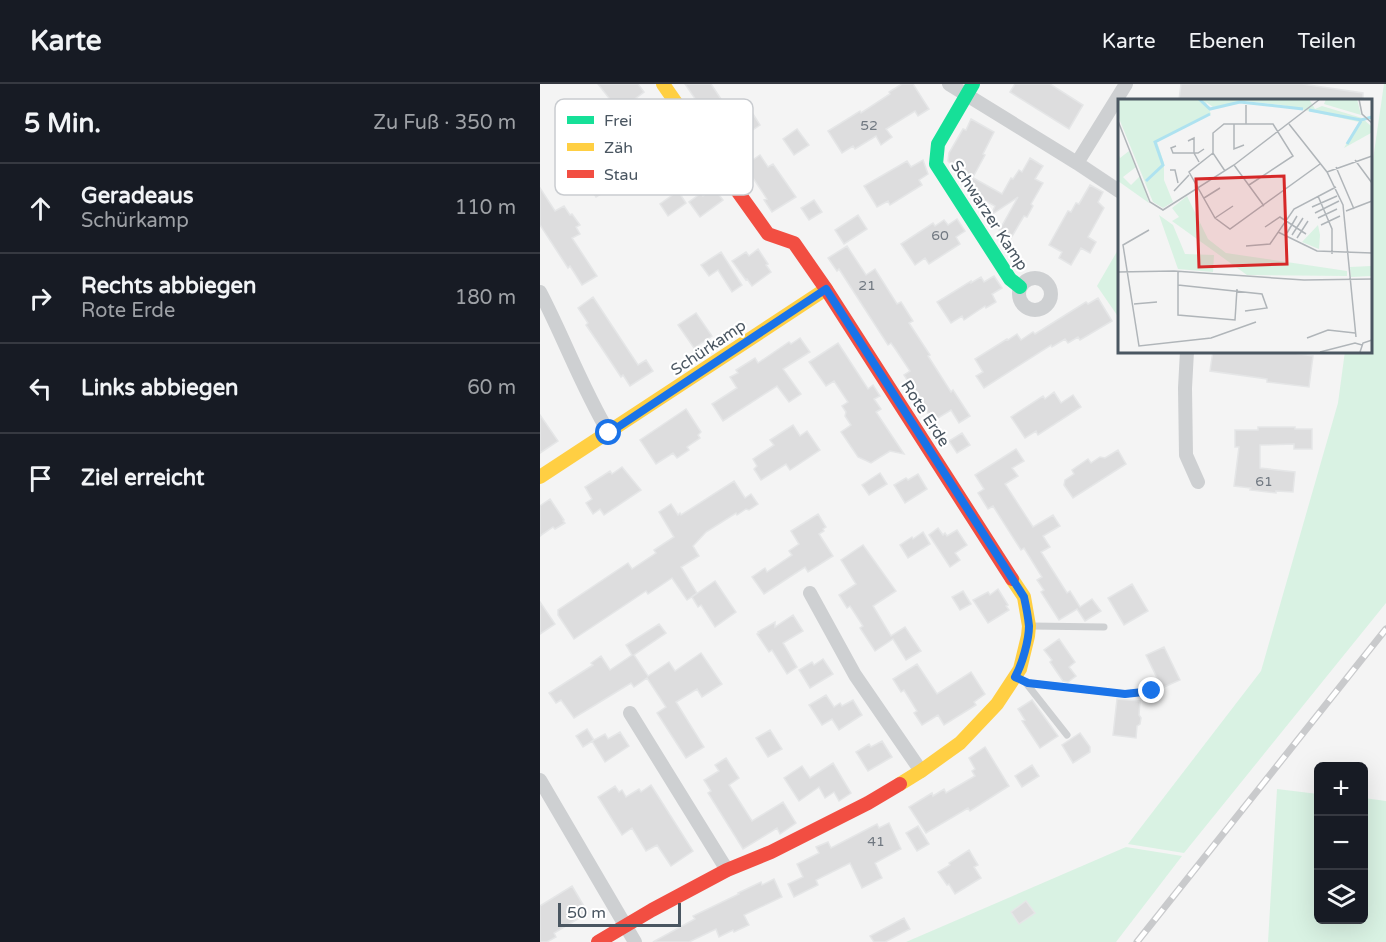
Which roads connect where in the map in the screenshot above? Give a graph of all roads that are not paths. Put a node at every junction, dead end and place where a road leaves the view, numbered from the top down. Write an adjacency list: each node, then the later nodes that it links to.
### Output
1 (663, 84): 5 (street, Rote Erde)
2 (949, 84): 4 (street)
3 (1126, 84): 6 (street)
4 (969, 90): 6 (street); 9 (street, Schwarzer Kamp)
5 (674, 99)
6 (1077, 163): 7 (street)
7 (1118, 190)
8 (741, 195): 10 (street, Rote Erde)
9 (1020, 287)
10 (826, 289): 13 (street, Schürkamp); 17 (street, Rote Erde)
11 (540, 292): 13 (street)
12 (1187, 352): 15 (street)
13 (609, 433): 14 (street, Schürkamp)
14 (540, 477)
15 (1198, 482)
16 (810, 593): 24 (street)
17 (1029, 626): 18 (lane); 19 (street, Rote Erde)
18 (1104, 627)
19 (1015, 677): 20 (lane); 24 (street, Rote Erde)
20 (1028, 683): 21 (lane); 23 (lane)
21 (1152, 691)
22 (630, 713): 26 (street)
23 (1067, 735)
24 (921, 771): 26 (street, Rote Erde)
25 (540, 780): 27 (street)
26 (727, 870): 27 (street, Rote Erde)
27 (625, 926): 28 (street, Rote Erde); 29 (street)
28 (598, 942)
29 (635, 942)

